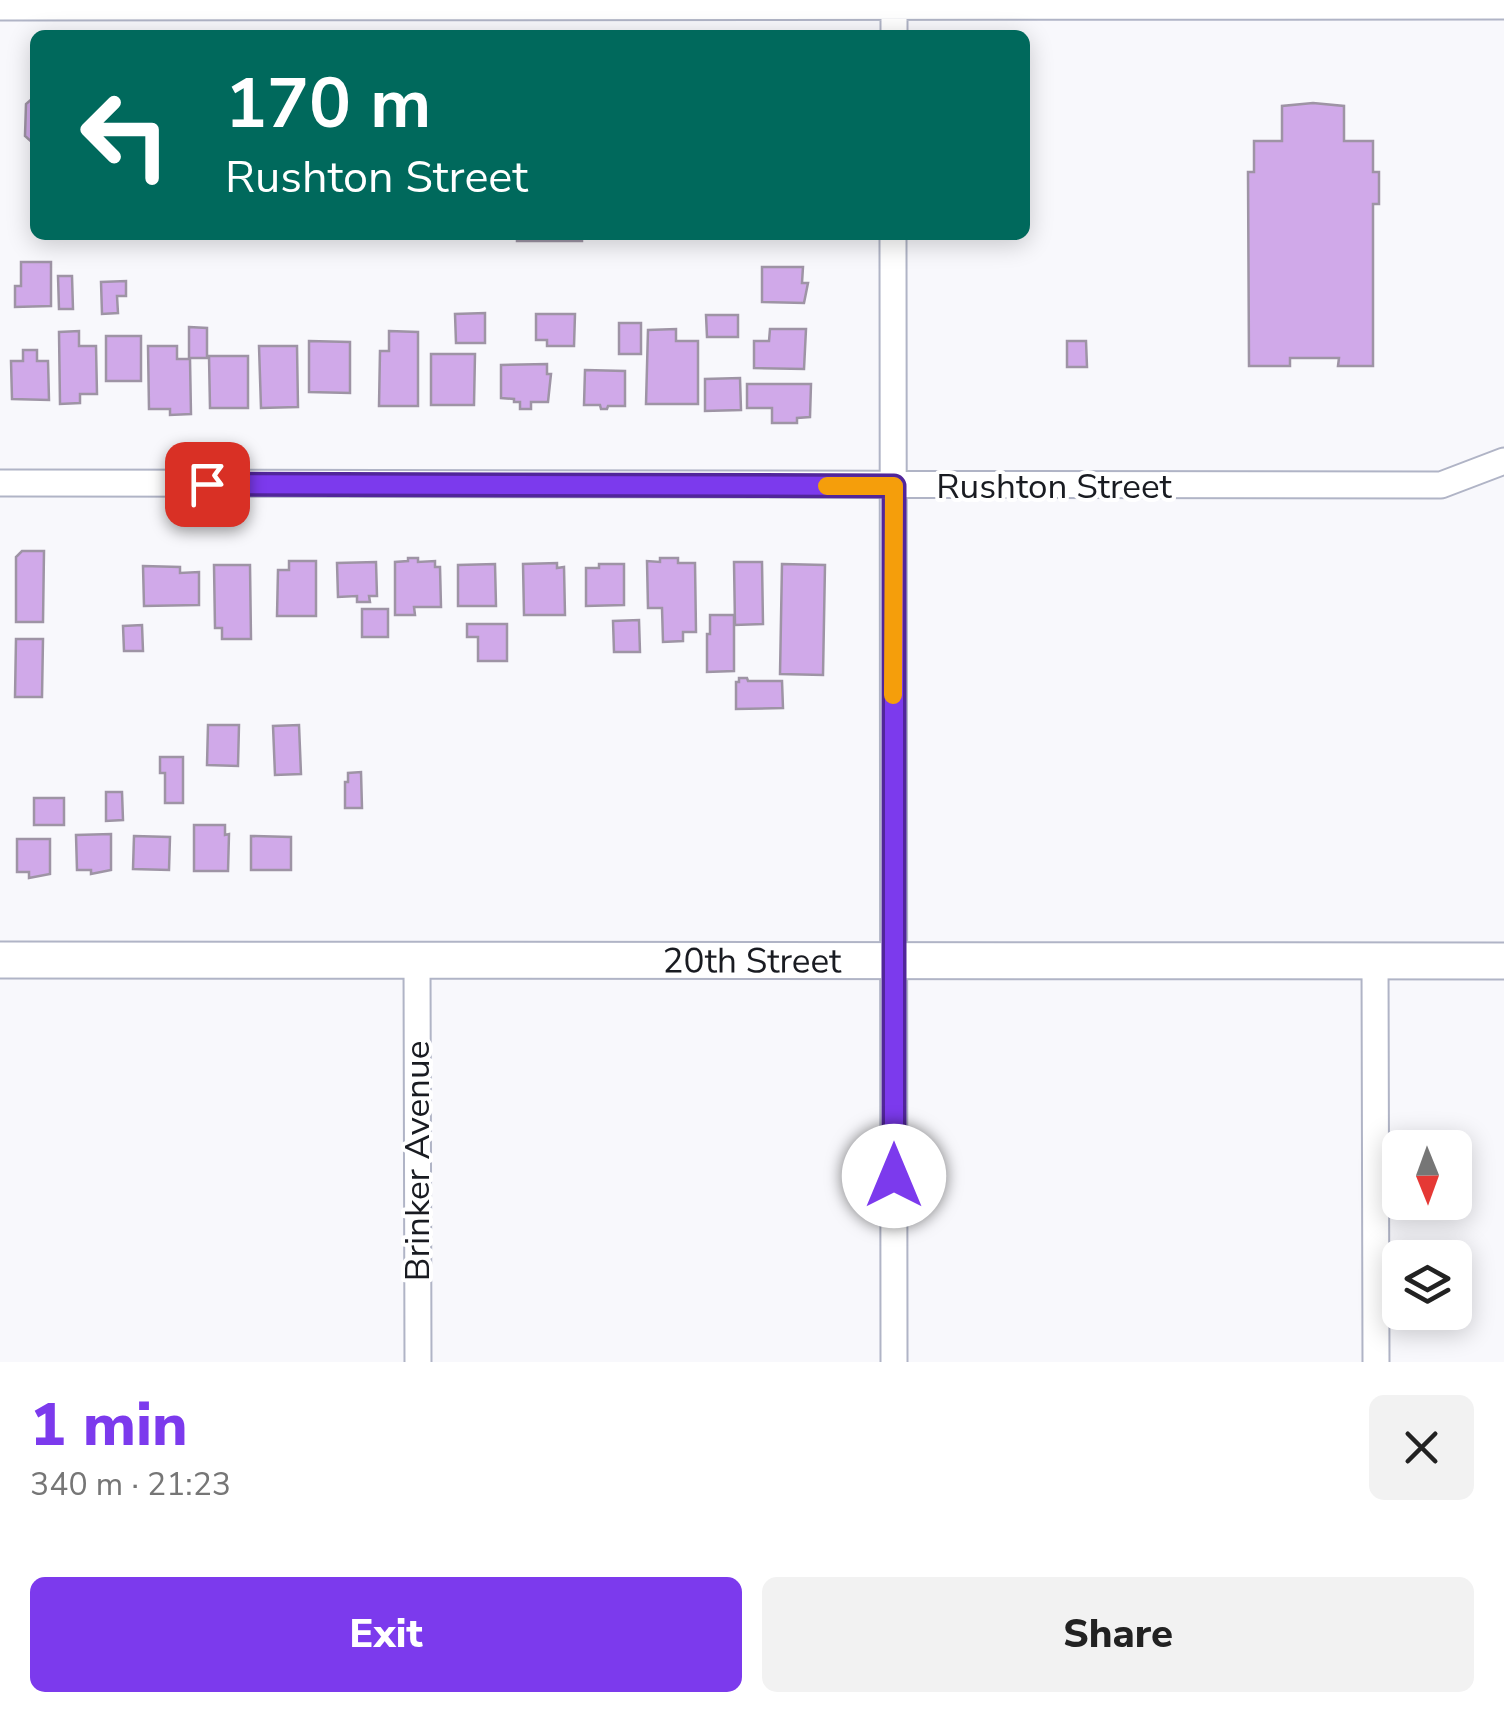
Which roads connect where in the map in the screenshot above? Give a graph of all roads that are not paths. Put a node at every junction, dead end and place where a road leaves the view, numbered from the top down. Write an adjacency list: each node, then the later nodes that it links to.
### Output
1 (894, 3): 2 (street); 3 (street); 4 (street)
2 (1504, 6)
3 (0, 7)
4 (894, 30)
5 (893, 240): 8 (street)
6 (1504, 462): 8 (street, Rushton Street)
7 (0, 484): 8 (street, Rushton Street)
8 (894, 486): 11 (street)
9 (0, 960): 10 (main road, 20th Street)
10 (418, 960): 11 (main road, 20th Street); 14 (street, Brinker Avenue)
11 (894, 960): 12 (main road, 20th Street); 15 (street)
12 (1376, 960): 13 (main road, 20th Street); 16 (street)
13 (1504, 961)
14 (418, 1362)
15 (894, 1362)
16 (1376, 1362)

